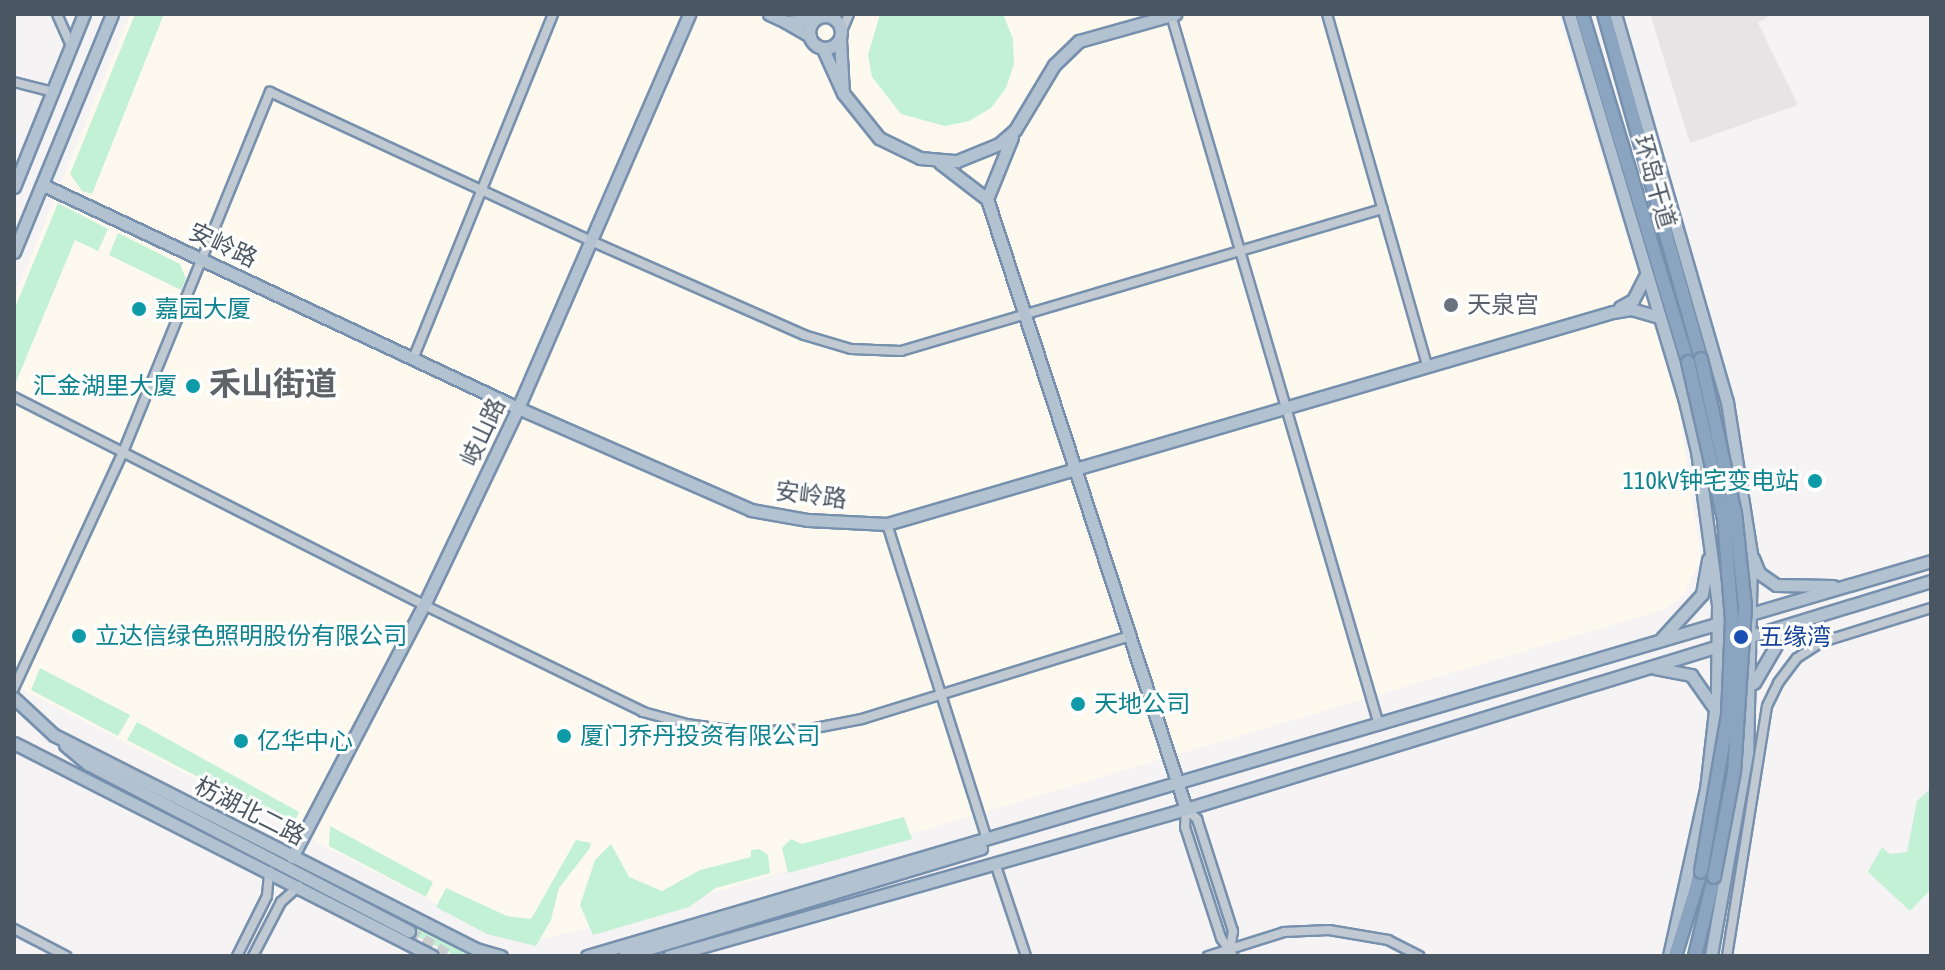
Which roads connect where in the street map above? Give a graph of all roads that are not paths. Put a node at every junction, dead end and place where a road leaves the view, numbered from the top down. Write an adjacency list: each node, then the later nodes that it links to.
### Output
1 (57, 14): 18 (street)
2 (84, 14): 18 (main road)
3 (112, 14): 25 (main road)
4 (553, 14): 27 (street)
5 (689, 14): 30 (main road, 岐山路)
6 (769, 14): 15 (main road)
7 (849, 14): 17 (street)
8 (1327, 14): 29 (street)
9 (1569, 14): 34 (main road)
10 (1582, 14): 39 (highway, 环岛干道)
11 (1604, 14): 39 (highway, 环岛干道)
12 (1615, 14): 48 (main road)
13 (1173, 15): 23 (main road); 32 (street)
14 (819, 16): 15 (main road); 16 (main road); 17 (main road)
15 (786, 22): 16 (main road)
16 (810, 36): 19 (main road)
17 (840, 36): 19 (main road); 22 (main road)
18 (71, 45): 21 (main road)
19 (823, 49): 22 (main road)
20 (14, 82): 21 (street)
21 (53, 92): 26 (main road)
22 (843, 93): 24 (main road)
23 (1015, 130): 24 (main road); 28 (main road)
24 (939, 163): 28 (main road)
25 (43, 185): 31 (main road); 33 (main road, 安岭路)
26 (14, 187)
27 (482, 190): 30 (street); 33 (street); 38 (street)
28 (987, 199): 36 (main road)
29 (1382, 209): 32 (street); 40 (street)
30 (591, 241): 36 (street); 43 (main road, 岐山路)
31 (14, 252)
32 (1239, 252): 36 (street); 42 (street)
33 (201, 260): 38 (main road, 安岭路); 44 (street)
34 (1646, 273): 35 (main road); 37 (main road)
35 (1613, 312): 37 (main road); 40 (main road, 安岭路)
36 (1023, 317): 45 (main road)
37 (1659, 317): 47 (main road)
38 (413, 359): 43 (main road, 安岭路)
39 (1694, 360): 77 (highway, bridge)
40 (1427, 365): 42 (main road, 安岭路)
41 (14, 397): 44 (street)
42 (1284, 406): 45 (main road, 安岭路); 67 (street)
43 (518, 408): 46 (main road, 安岭路); 52 (main road, 岐山路)
44 (123, 452): 52 (street); 62 (street)
45 (1071, 467): 46 (main road, 安岭路); 58 (main road)
46 (887, 524): 64 (street)
47 (1710, 535): 56 (main road); 59 (main road)
48 (1751, 553): 51 (main road); 55 (main road)
49 (1931, 561): 51 (main road)
50 (1931, 581): 53 (main road)
51 (1854, 586): 55 (main road)
52 (424, 605): 64 (street); 74 (main road, 岐山路)
53 (1854, 605): 57 (main road); 63 (main road)
54 (1931, 608): 100 (street)
55 (1751, 614): 56 (main road); 57 (main road)
56 (1717, 624): 59 (main road); 60 (main road)
57 (1751, 635): 60 (main road); 63 (main road)
58 (1127, 637): 64 (street); 70 (main road)
59 (1659, 641): 67 (main road)
60 (1717, 645): 61 (main road); 66 (main road)
61 (1642, 668): 66 (main road); 71 (main road)
62 (14, 688)
63 (1751, 691): 99 (main road)
64 (942, 694): 73 (street)
65 (14, 698): 68 (main road, 枋湖北二路)
66 (1715, 709): 94 (main road)
67 (1379, 725): 70 (main road)
68 (54, 735): 74 (main road, 枋湖北二路); 81 (main road)
69 (14, 743): 76 (main road, 枋湖北二路)
70 (1177, 785): 71 (main road); 72 (main road)
71 (1186, 809): 75 (main road); 82 (street); 82 (street)
72 (1061, 820): 73 (main road); 90 (main road)
73 (987, 839): 89 (main road)
74 (292, 857): 88 (main road, 枋湖北二路)
75 (995, 863): 83 (main road); 91 (street)
76 (269, 870): 78 (main road, 枋湖北二路); 85 (street)
77 (1708, 875): 79 (highway); 95 (highway); 96 (highway)
78 (299, 886): 86 (street); 87 (main road, 枋湖北二路)
79 (1710, 893): 97 (highway); 98 (highway)
80 (14, 929): 84 (street)
81 (409, 931)
82 (1232, 952): 92 (street); 93 (street)
83 (669, 955)
84 (66, 956)
85 (237, 956)
86 (253, 956)
87 (430, 956)
88 (501, 956)
89 (587, 956)
90 (624, 956)
91 (1026, 956)
92 (1208, 956)
93 (1419, 956)
94 (1669, 956)
95 (1675, 956)
96 (1681, 956)
97 (1695, 956)
98 (1703, 956)
99 (1711, 956)
100 (1727, 956)

